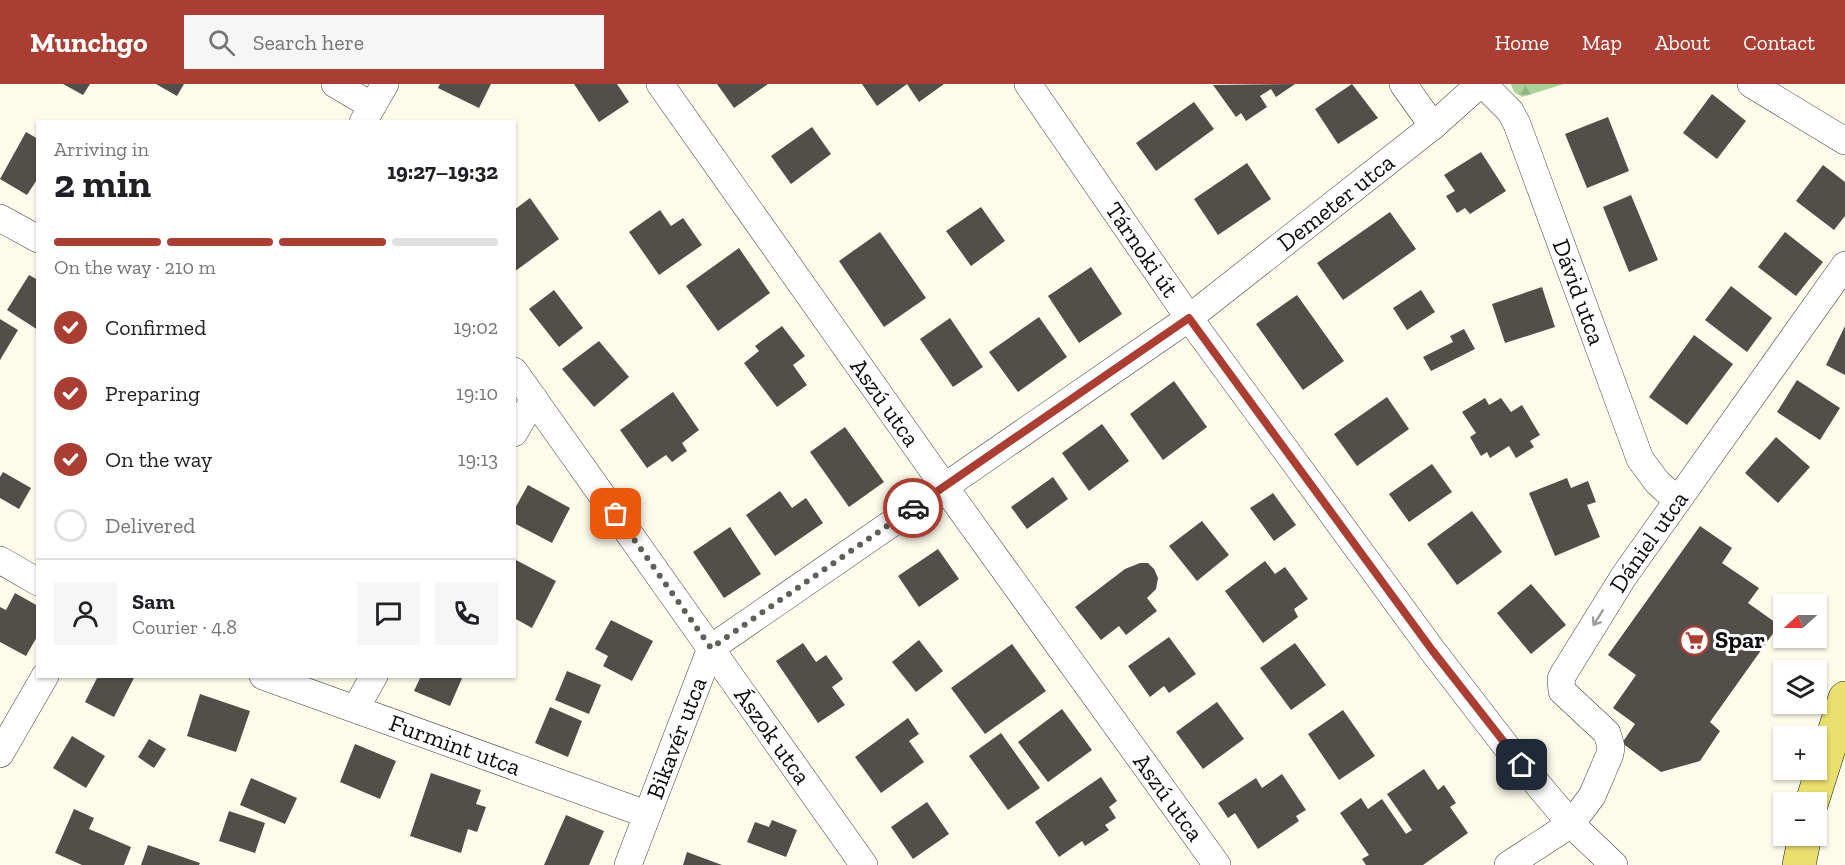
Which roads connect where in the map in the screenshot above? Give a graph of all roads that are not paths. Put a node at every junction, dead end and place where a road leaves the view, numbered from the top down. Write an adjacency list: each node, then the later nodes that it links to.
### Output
1 (335, 84): 7 (street)
2 (660, 84): 17 (street, Aszú utca)
3 (1028, 84): 13 (street, Tárnoki út)
4 (1403, 84): 8 (street)
5 (1481, 84): 8 (street, Demeter utca); 18 (street, Dávid utca)
6 (1751, 84): 9 (street)
7 (373, 104)
8 (1433, 126): 13 (street, Demeter utca)
9 (1845, 141)
10 (0, 218): 11 (street)
11 (36, 238)
12 (1845, 265): 18 (street, Dániel utca)
13 (1189, 318): 17 (street, Bikavér utca); 30 (street, Tárnoki út)
14 (516, 374): 15 (street, Ászok utca)
15 (534, 399): 16 (street); 21 (street, Ászok utca)
16 (516, 430)
17 (944, 486): 21 (street, Bikavér utca); 33 (street, Aszú utca)
18 (1677, 500): 30 (street, Dániel utca, one-way to 30)
19 (0, 560): 20 (street)
20 (36, 581)
21 (711, 648): 29 (street, Bikavér utca); 32 (street, Ászok utca)
22 (44, 678): 27 (street)
23 (269, 678): 26 (street, Furmint utca)
24 (373, 678): 26 (street)
25 (1845, 698): 28 (main road)
26 (356, 708): 29 (street, Furmint utca)
27 (0, 754)
28 (1815, 792)
29 (646, 814): 31 (street, Bikavér utca)
30 (1571, 824): 34 (street); 35 (street, Tárnoki út)
31 (628, 865)
32 (864, 865)
33 (1217, 865)
34 (1508, 865)
35 (1614, 865)

